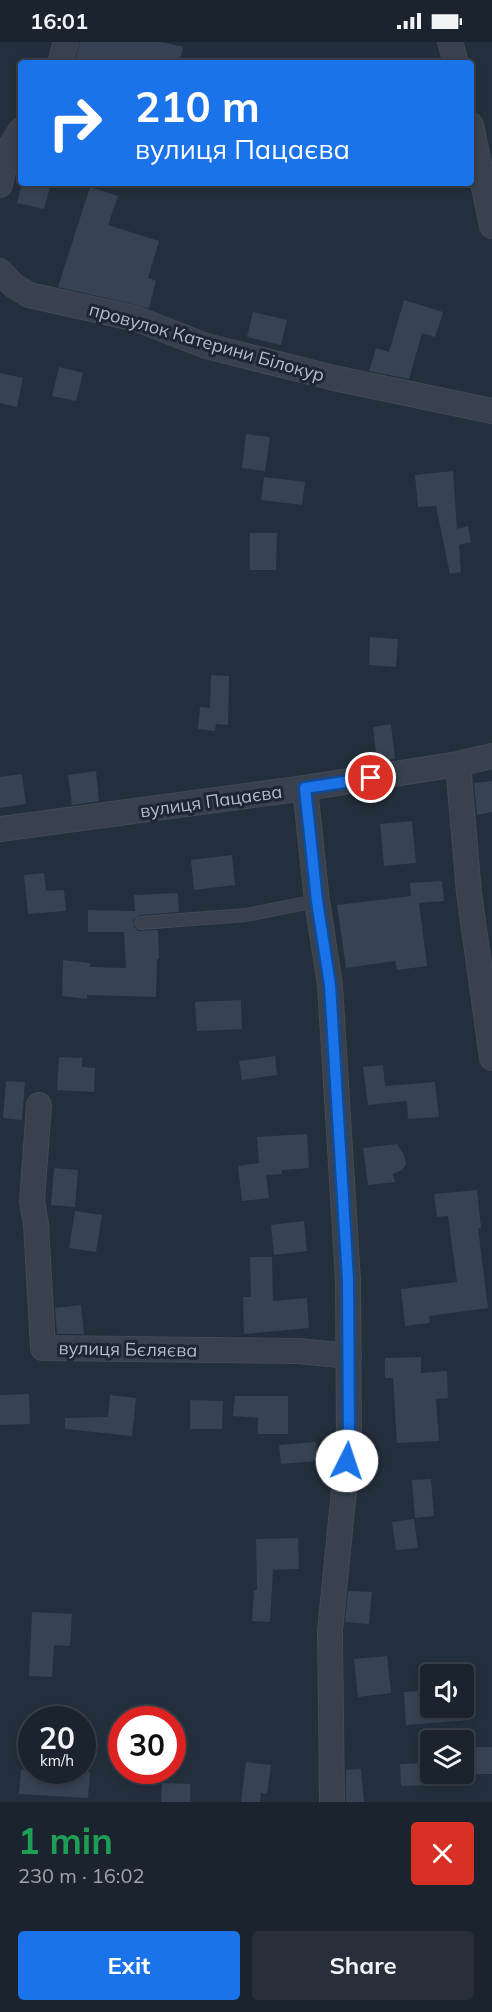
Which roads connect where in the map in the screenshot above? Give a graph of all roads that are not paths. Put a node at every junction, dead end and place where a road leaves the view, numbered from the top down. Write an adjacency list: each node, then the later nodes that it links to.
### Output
1 (66, 42): 3 (street)
2 (450, 42): 4 (street)
3 (61, 60)
4 (455, 60)
5 (18, 135): 7 (street)
6 (474, 139): 8 (street)
7 (0, 185)
8 (492, 226)
9 (0, 272): 10 (street, провулок Катерини Білокур)
10 (492, 411)
11 (492, 756): 12 (street, вулиця Пацаєва)
12 (458, 764): 13 (street, вулиця Пацаєва); 17 (street)
13 (305, 788): 14 (street, вулиця Пацаєва); 15 (street)
14 (0, 829)
15 (317, 901): 16 (lane); 19 (street)
16 (141, 923)
17 (492, 1059)
18 (39, 1105): 19 (street, вулиця Бєляєва)
19 (349, 1356): 20 (street)
20 (332, 1802)

